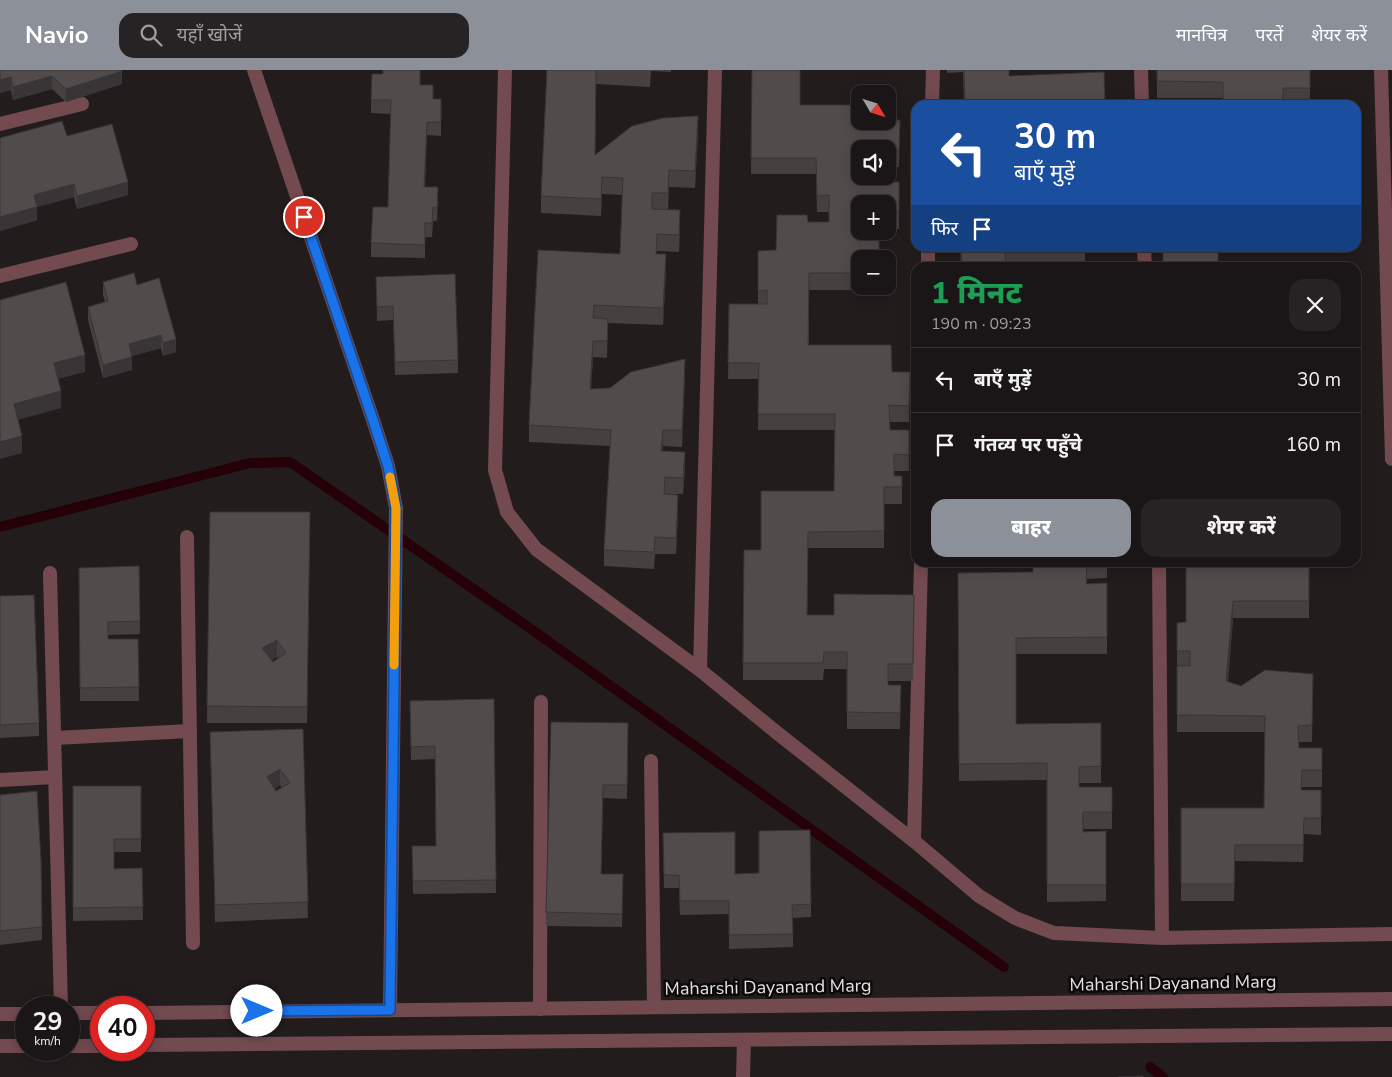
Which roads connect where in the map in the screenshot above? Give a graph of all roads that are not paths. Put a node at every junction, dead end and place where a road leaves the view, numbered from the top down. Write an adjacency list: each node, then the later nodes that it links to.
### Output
1 (254, 70): 33 (street)
2 (505, 70): 18 (street)
3 (715, 70): 18 (street)
4 (932, 70): 7 (street)
5 (1141, 70): 8 (street)
6 (1381, 70): 13 (street)
7 (932, 100)
8 (1142, 100)
9 (82, 104): 10 (street)
10 (0, 124)
11 (131, 244): 12 (street)
12 (0, 276)
13 (1392, 459)
14 (187, 537): 20 (street)
15 (921, 567): 25 (street)
16 (1159, 567): 27 (street)
17 (50, 573): 21 (street)
18 (700, 670): 25 (street)
19 (541, 702): 32 (street)
20 (190, 731): 21 (street); 28 (street)
21 (55, 738): 23 (street)
22 (651, 761): 31 (street)
23 (55, 777): 24 (street); 29 (street)
24 (0, 780)
25 (914, 841): 27 (street)
26 (1392, 934): 27 (street)
27 (1162, 938)
28 (193, 943)
29 (61, 996)
30 (1392, 999): 31 (street, Maharshi Dayanand Marg)
31 (654, 1007): 32 (street, Maharshi Dayanand Marg)
32 (540, 1009): 33 (street, Maharshi Dayanand Marg)
33 (390, 1010): 34 (street, Maharshi Dayanand Marg)
34 (155, 1012)
35 (0, 1014): 36 (street)
36 (15, 1014)
37 (1392, 1034): 38 (street)
38 (744, 1040): 39 (street); 42 (street)
39 (155, 1045)
40 (0, 1046): 41 (street)
41 (15, 1046)
42 (744, 1077)

